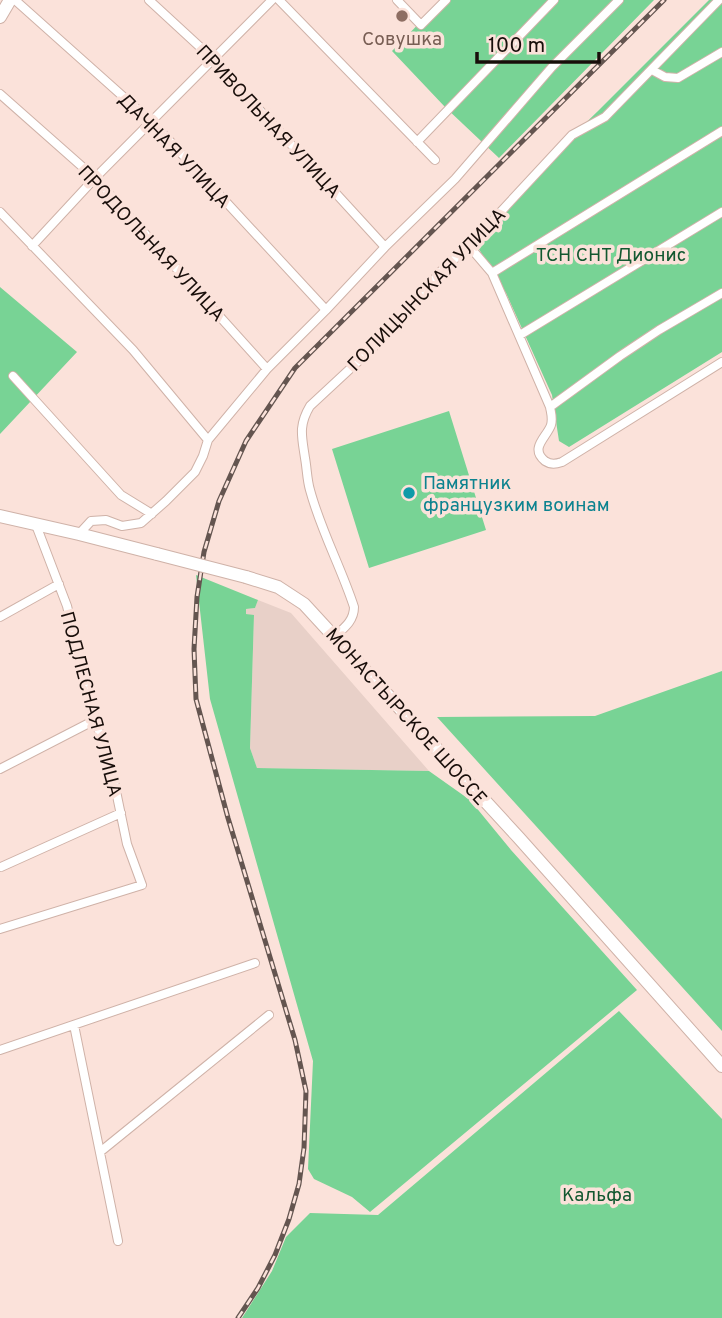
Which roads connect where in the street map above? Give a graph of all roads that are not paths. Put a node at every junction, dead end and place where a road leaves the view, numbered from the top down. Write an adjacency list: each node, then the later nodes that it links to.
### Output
1 (13, 0): 10 (main road); 15 (street, ДАЧНАЯ УЛИЦА)
2 (149, 0): 12 (street, ПРИВОЛЬНАЯ УЛИЦА)
3 (272, 0): 12 (street)
4 (279, 0): 17 (street)
5 (397, 0): 6 (street)
6 (446, 0)
7 (554, 0): 17 (street)
8 (619, 0): 24 (street)
9 (719, 0): 13 (street, ГОЛИЦЫНСКАЯ УЛИЦА)
10 (0, 17)
11 (722, 52): 13 (street)
12 (213, 59): 15 (street); 24 (street, ПРИВОЛЬНАЯ УЛИЦА)
13 (652, 70): 23 (street, ГОЛИЦЫНСКАЯ УЛИЦА)
14 (0, 94): 19 (street, ПРОДОЛЬНАЯ УЛИЦА)
15 (151, 121): 19 (street); 27 (street, ДАЧНАЯ УЛИЦА)
16 (722, 131): 25 (street)
17 (418, 142): 18 (street)
18 (435, 160)
19 (95, 178): 22 (street); 30 (street, ПРОДОЛЬНАЯ УЛИЦА)
20 (0, 212): 22 (street)
21 (722, 212): 28 (street)
22 (32, 246): 33 (street)
23 (469, 246): 25 (street); 40 (street, ГОЛИЦЫНСКАЯ УЛИЦА)
24 (385, 247): 27 (street)
25 (492, 273): 28 (street)
26 (722, 293): 32 (street)
27 (326, 310): 30 (street)
28 (520, 335): 32 (street)
29 (722, 362): 32 (street)
30 (267, 369): 33 (street)
31 (13, 376): 34 (street)
32 (550, 407)
33 (208, 440): 34 (street)
34 (152, 514): 37 (street)
35 (0, 516): 36 (main road, МОНАСТЫРСКОЕ ШОССЕ)
36 (36, 525): 37 (main road, МОНАСТЫРСКОЕ ШОССЕ); 38 (street, ПОДЛЕСНАЯ УЛИЦА)
37 (79, 534): 40 (main road, МОНАСТЫРСКОЕ ШОССЕ, bridge)
38 (59, 584): 39 (street); 41 (street, ПОДЛЕСНАЯ УЛИЦА)
39 (0, 617)
40 (335, 636): 50 (main road, МОНАСТЫРСКОЕ ШОССЕ)
41 (95, 720): 42 (street); 43 (street, ПОДЛЕСНАЯ УЛИЦА)
42 (0, 769)
43 (121, 813): 44 (street); 45 (street, ПОДЛЕСНАЯ УЛИЦА)
44 (1, 867)
45 (0, 929)
46 (255, 963): 48 (street)
47 (269, 1015): 51 (street)
48 (74, 1025): 49 (street); 51 (street)
49 (0, 1050)
50 (722, 1066)
51 (100, 1152): 52 (street)
52 (118, 1241)

